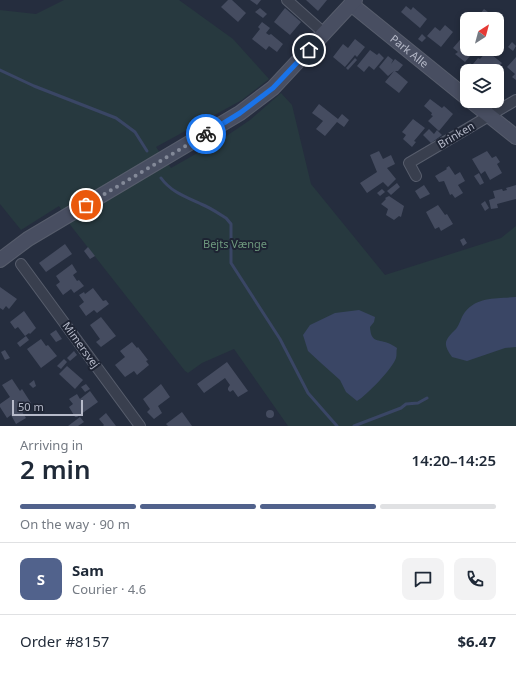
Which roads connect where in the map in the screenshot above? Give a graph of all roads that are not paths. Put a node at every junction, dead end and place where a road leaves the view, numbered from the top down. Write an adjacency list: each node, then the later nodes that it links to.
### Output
1 (287, 0): 3 (street)
2 (353, 2): 3 (street); 4 (street, Park Alle)
3 (324, 33): 10 (street)
4 (460, 92)
5 (516, 100): 7 (street, Brinken)
6 (479, 108): 7 (street)
7 (489, 116): 8 (street); 9 (street, Brinken)
8 (516, 138)
9 (416, 176)
10 (0, 260)
11 (21, 264): 12 (street, Mimersvej)
12 (140, 426)

